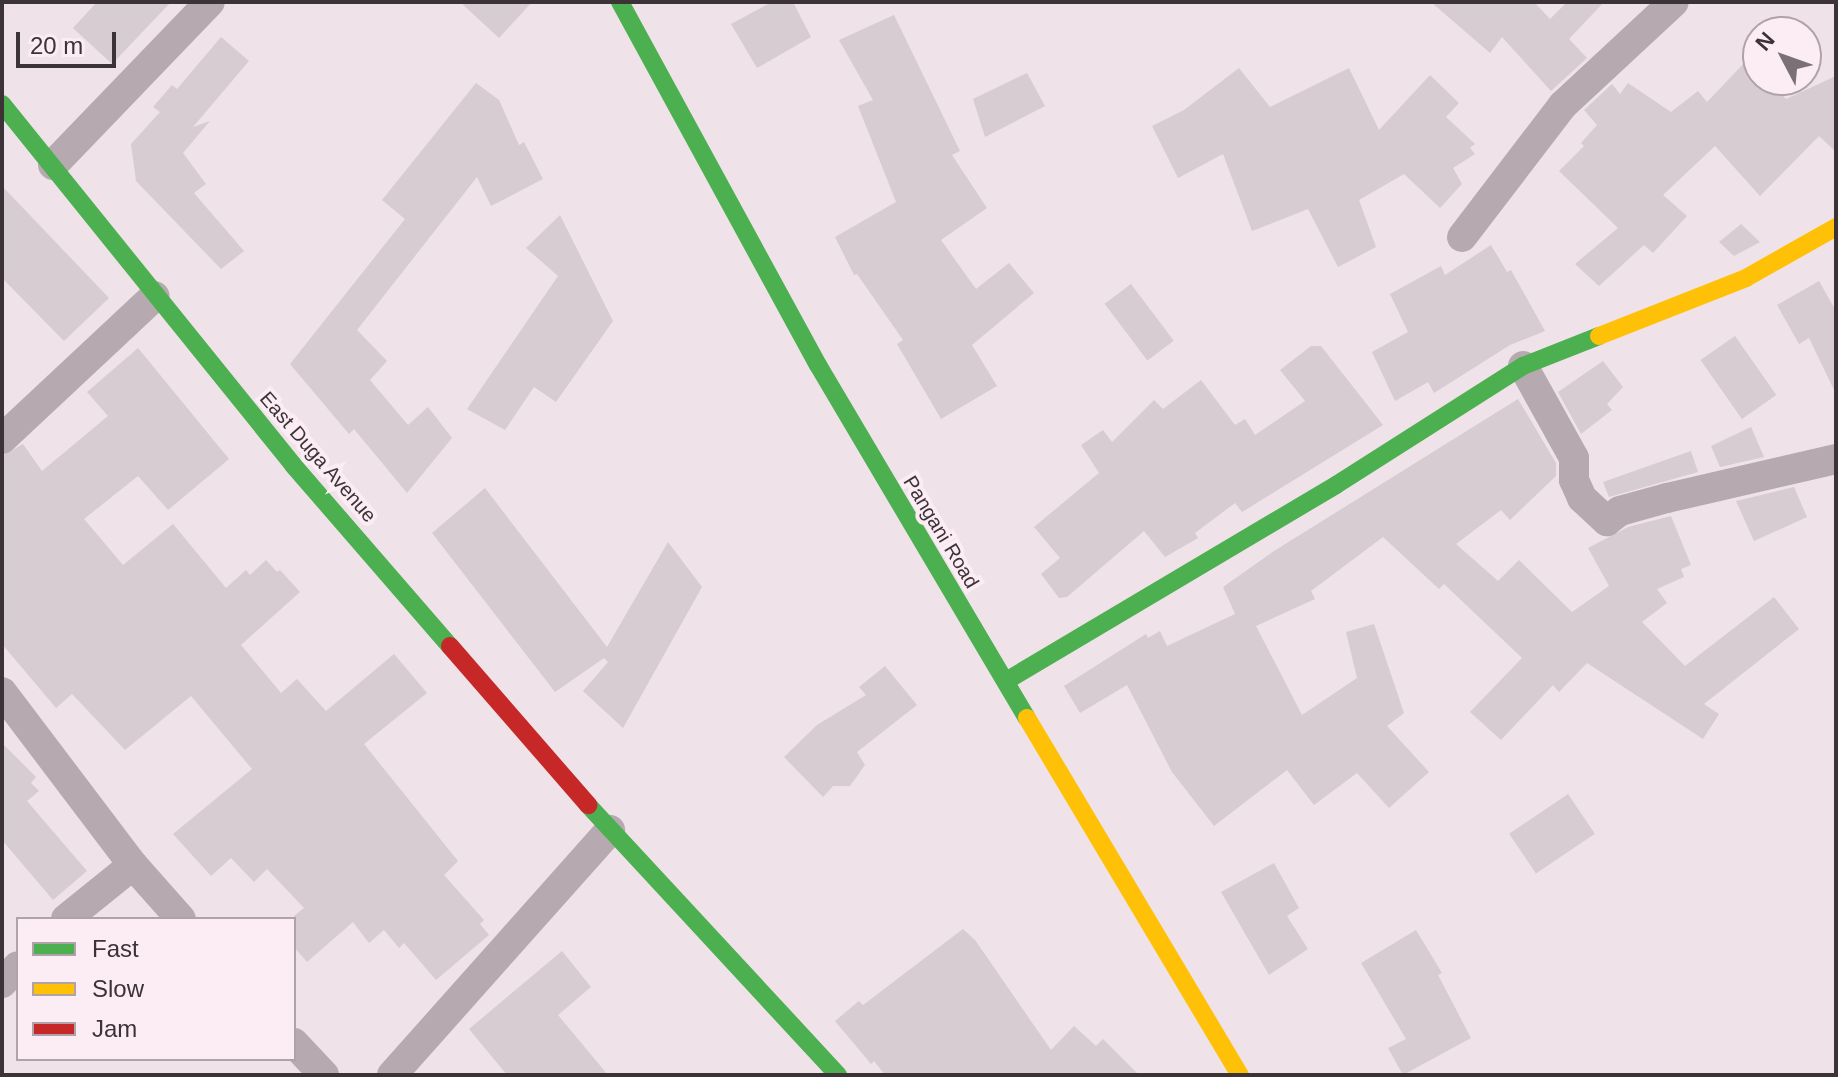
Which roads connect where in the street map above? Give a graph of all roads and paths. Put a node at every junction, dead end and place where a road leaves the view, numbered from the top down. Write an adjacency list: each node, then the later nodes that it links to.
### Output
1 (210, 2): 5 (street)
2 (620, 2): 12 (street, Pangani Road)
3 (1674, 2): 7 (street)
4 (2, 104): 5 (street, East Duga Avenue)
5 (53, 165): 8 (street, East Duga Avenue)
6 (1836, 227): 9 (street)
7 (1462, 237)
8 (155, 296): 10 (street); 14 (street, East Duga Avenue)
9 (1523, 366): 11 (street); 12 (street)
10 (2, 439)
11 (1836, 459)
12 (1006, 681): 24 (street, Pangani Road)
13 (2, 692): 15 (street)
14 (610, 830): 22 (street); 23 (street, East Duga Avenue)
15 (133, 865): 16 (street); 17 (street)
16 (68, 917)
17 (179, 917)
18 (16, 968): 19 (street)
19 (2, 983)
20 (296, 1045): 21 (street)
21 (324, 1075)
22 (392, 1075)
23 (838, 1075)
24 (1240, 1075)

